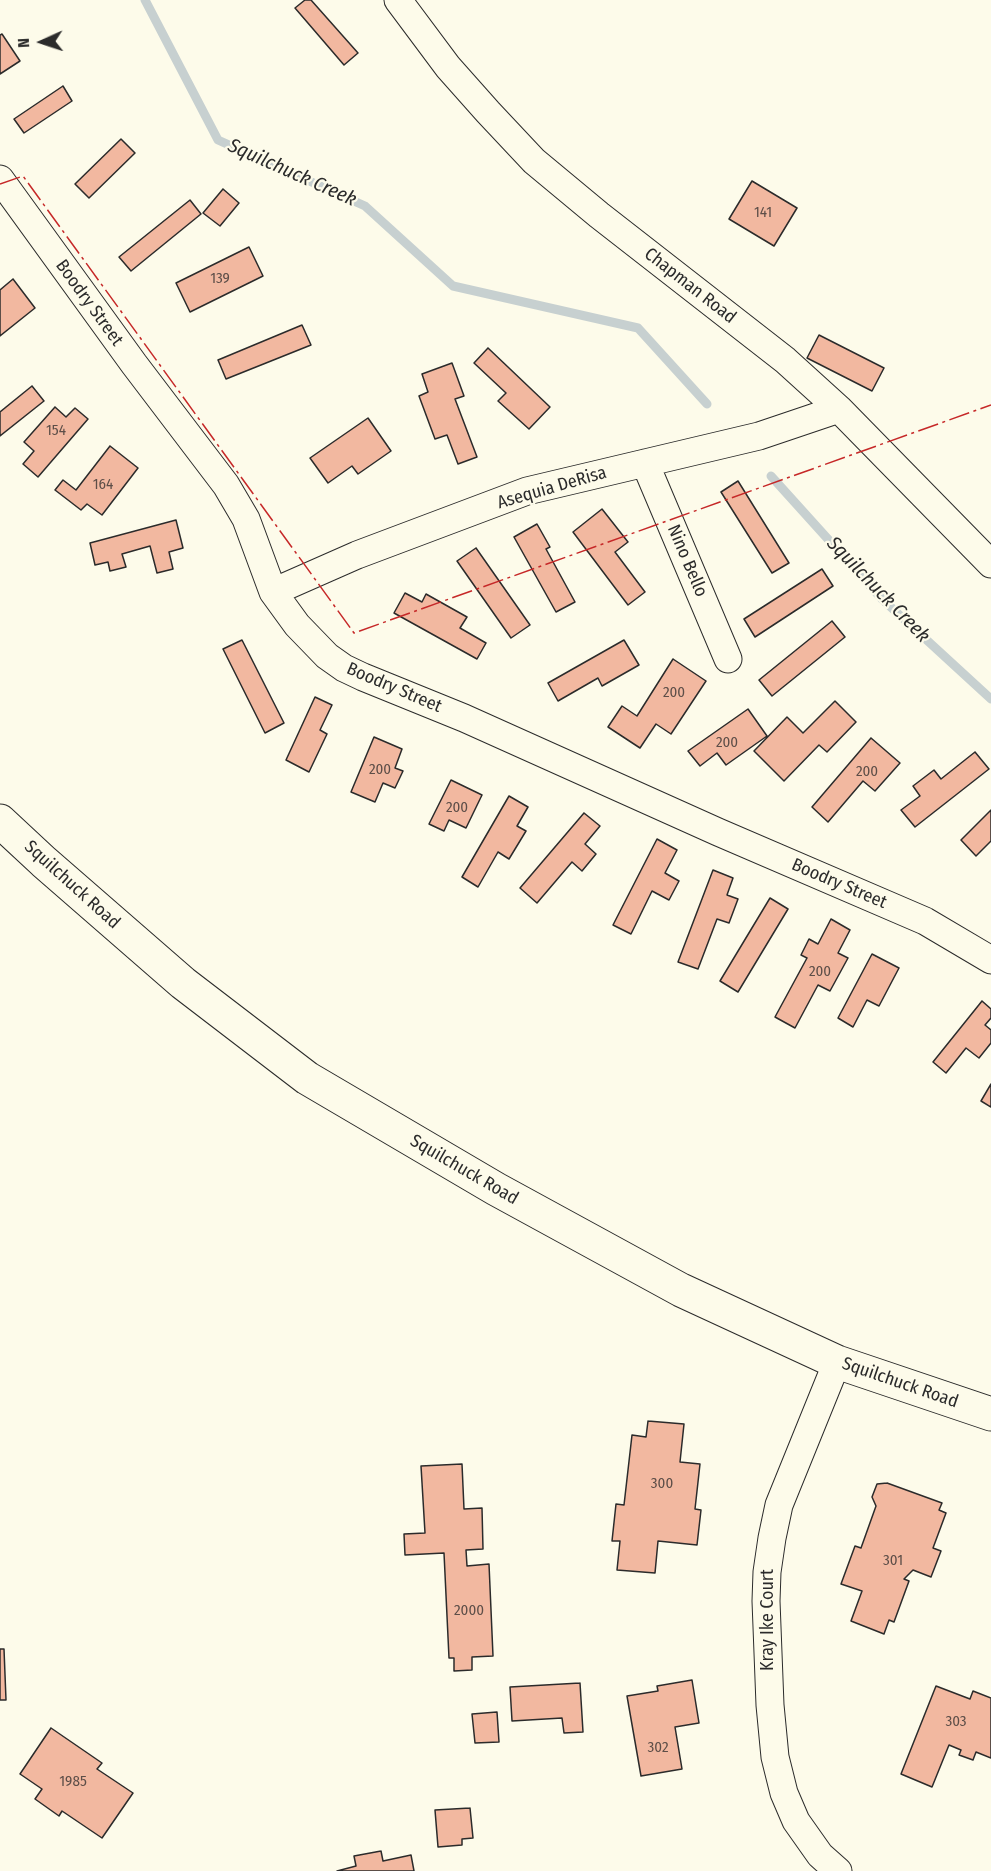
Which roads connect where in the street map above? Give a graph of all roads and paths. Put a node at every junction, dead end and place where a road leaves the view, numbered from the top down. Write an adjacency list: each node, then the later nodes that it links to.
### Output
1 (398, 0): 3 (street, Chapman Road)
2 (0, 179): 6 (street, Boodry Street)
3 (839, 409): 4 (street, Asequia DeRisa); 5 (street, Chapman Road)
4 (645, 463): 6 (street, Asequia DeRisa); 7 (street, Nino Bello)
5 (991, 564)
6 (273, 592): 9 (street, Boodry Street)
7 (729, 659)
8 (0, 820): 10 (main road, Squilchuck Road)
9 (991, 960)
10 (837, 1362): 11 (main road, Squilchuck Road); 12 (street, Kray Ike Court)
11 (991, 1414)
12 (838, 1871)

